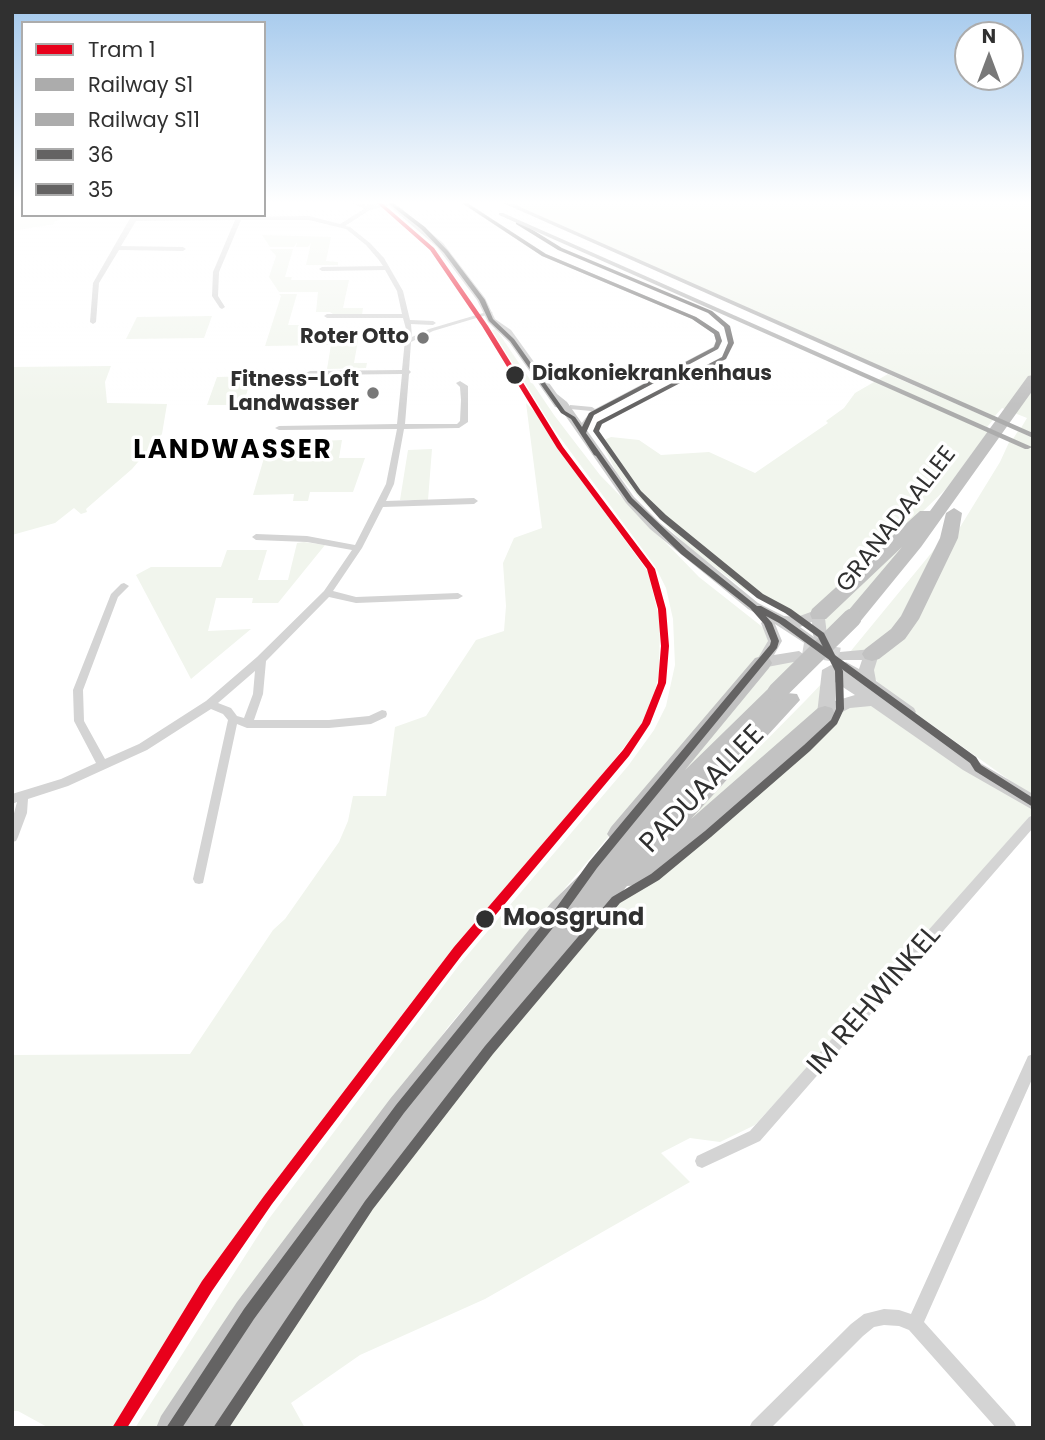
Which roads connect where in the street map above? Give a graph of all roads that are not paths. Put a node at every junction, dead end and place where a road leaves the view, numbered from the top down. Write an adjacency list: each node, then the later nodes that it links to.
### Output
1 (103, 270): 9 (street)
2 (217, 270): 6 (street)
3 (388, 270): 10 (street)
4 (457, 270): 7 (main road)
5 (580, 270): 23 (street)
6 (222, 307)
7 (487, 313): 11 (street); 12 (main road); 13 (street); 15 (main road)
8 (327, 316): 10 (street)
9 (93, 322)
10 (408, 323): 13 (street); 14 (street)
11 (460, 323): 12 (street); 13 (street)
12 (496, 325): 15 (main road)
13 (432, 327): 14 (street)
14 (410, 340): 16 (street)
15 (512, 340): 21 (main road)
16 (407, 372): 17 (street); 24 (street)
17 (310, 373)
18 (1033, 379): 22 (highway, GRANADAALLEE)
19 (460, 383): 24 (street)
20 (1033, 396): 22 (highway, GRANADAALLEE)
21 (566, 407): 23 (main road); 23 (street)
22 (1014, 413): 28 (highway, GRANADAALLEE)
23 (588, 420): 35 (main road)
24 (401, 427): 25 (street); 27 (street)
25 (279, 428)
26 (474, 501): 27 (street)
27 (382, 504): 30 (street)
28 (948, 509): 34 (highway); 36 (highway); 37 (highway, GRANADAALLEE)
29 (256, 537): 30 (street)
30 (358, 548): 32 (street)
31 (124, 586): 47 (street)
32 (327, 593): 33 (street); 38 (street)
33 (458, 596)
34 (819, 614): 35 (main road); 37 (main road)
35 (775, 622): 37 (main road); 39 (main road)
36 (872, 654): 37 (main road); 40 (main road)
37 (824, 658): 39 (main road); 40 (main road); 41 (highway, PADUAALLEE); 44 (main road)
38 (261, 660): 42 (street); 46 (street)
39 (762, 663): 54 (highway)
40 (870, 693): 44 (main road); 49 (main road)
41 (784, 696): 53 (highway, PADUAALLEE); 54 (highway, PADUAALLEE)
42 (210, 704): 45 (street); 47 (street)
43 (382, 714): 46 (street)
44 (825, 714): 53 (highway)
45 (233, 719): 46 (street); 52 (street)
46 (247, 724)
47 (103, 766): 48 (street)
48 (18, 797): 51 (street)
49 (1033, 803)
50 (1033, 820): 56 (street, IM REHWINKEL)
51 (12, 837)
52 (199, 879)
53 (608, 890): 59 (highway, PADUAALLEE)
54 (560, 911): 58 (highway, PADUAALLEE)
55 (1033, 1061): 57 (street)
56 (702, 1161)
57 (915, 1324): 60 (street); 61 (street)
58 (173, 1428)
59 (205, 1428)
60 (758, 1428)
61 (1008, 1428)

